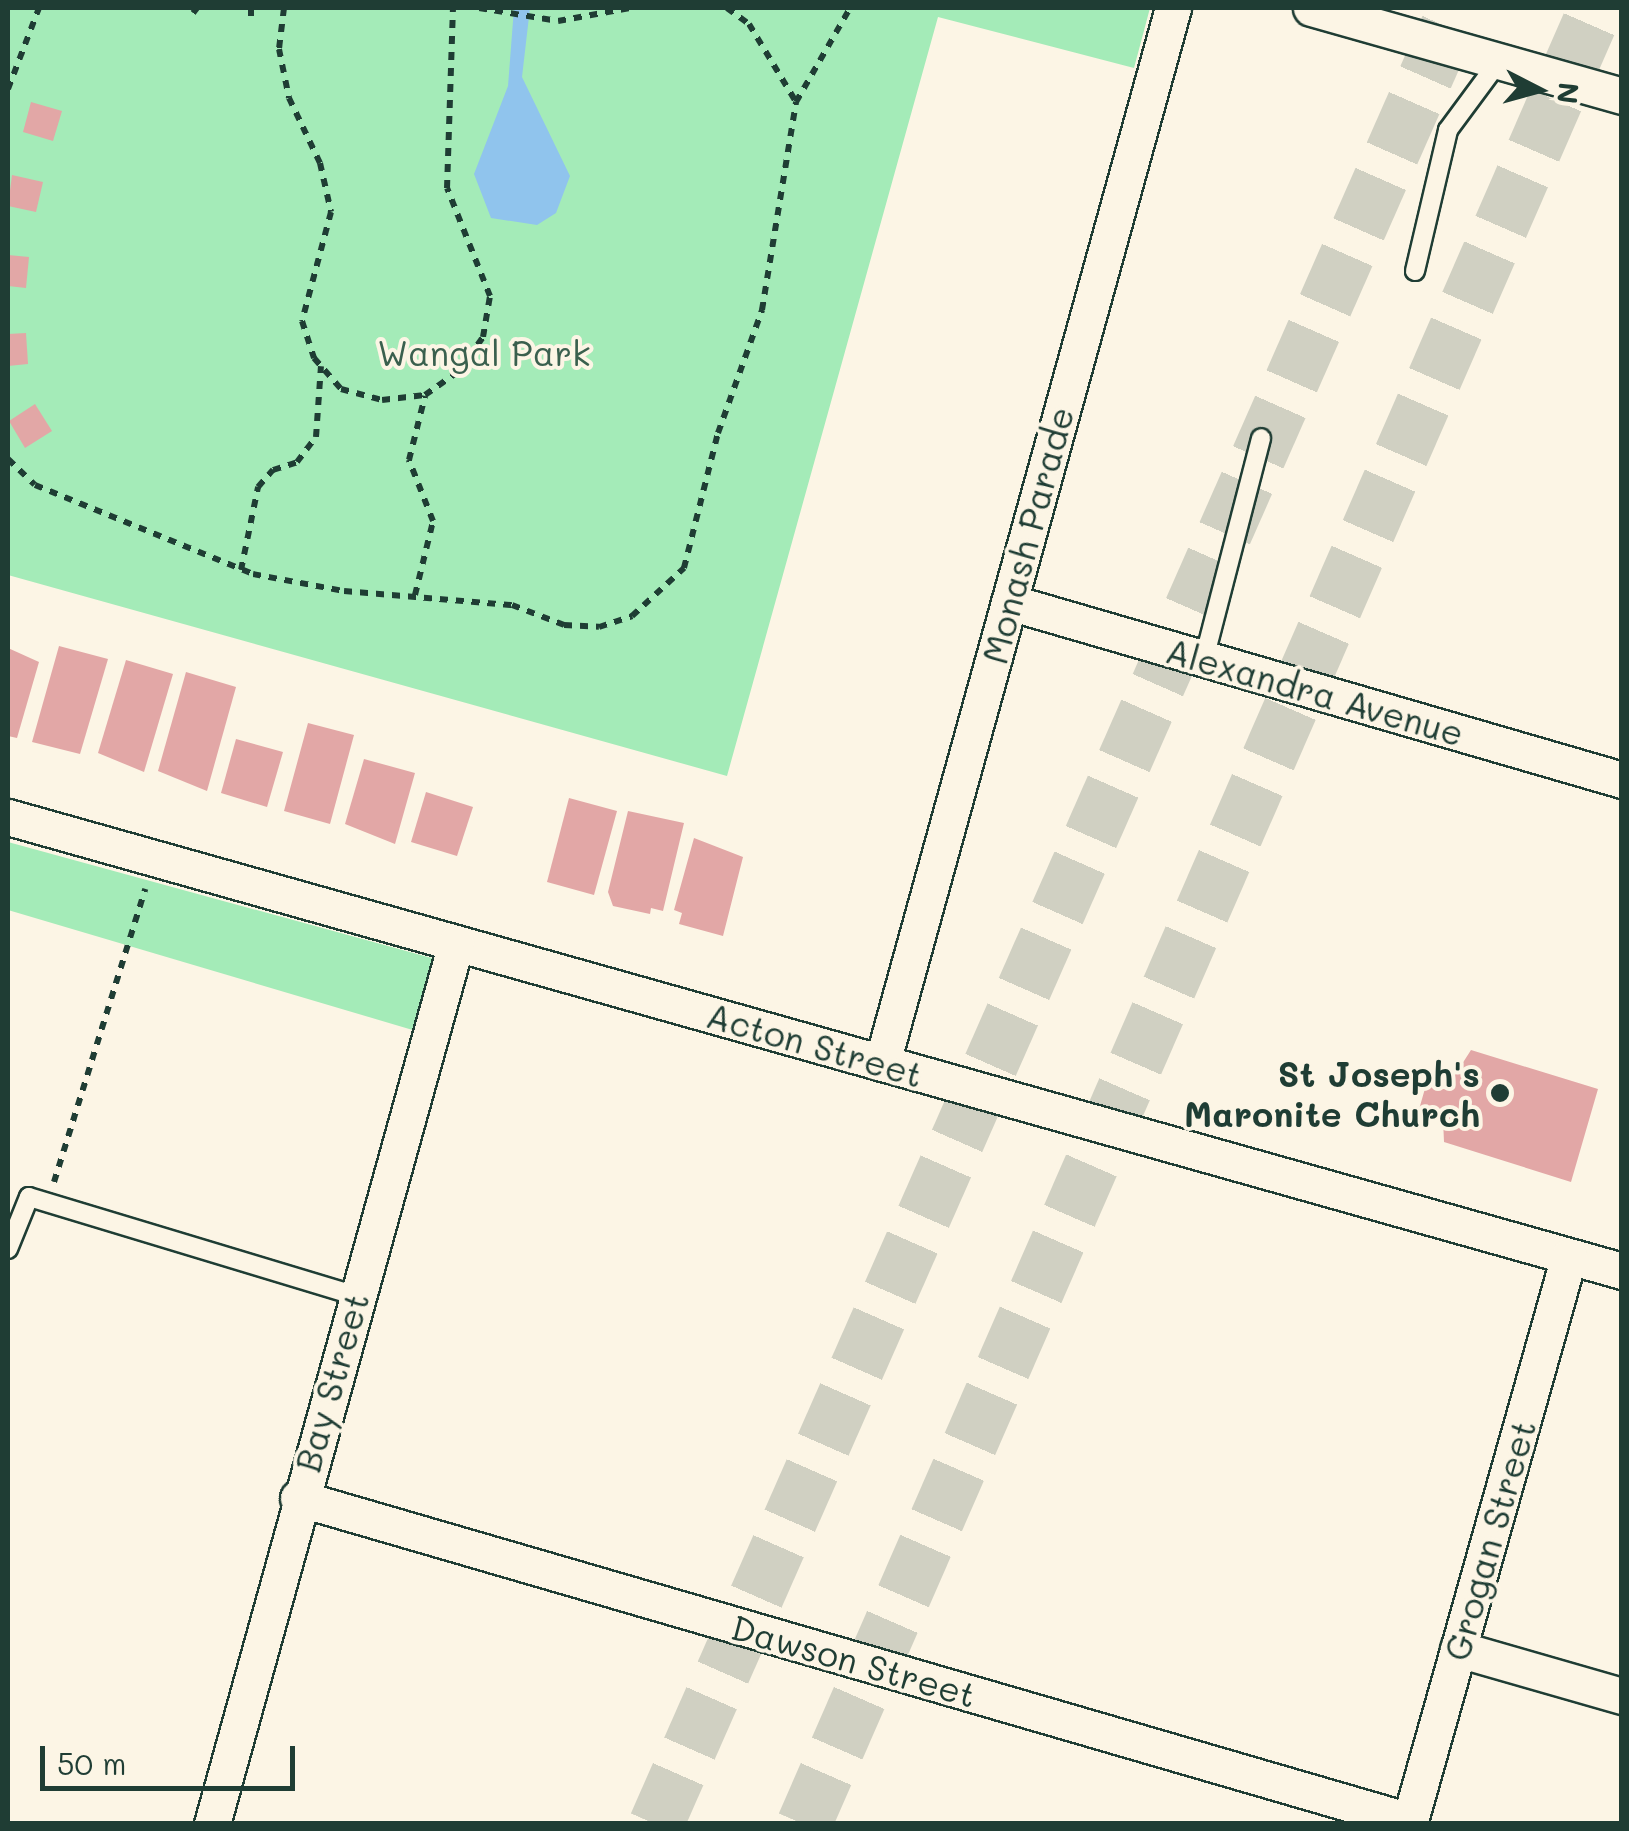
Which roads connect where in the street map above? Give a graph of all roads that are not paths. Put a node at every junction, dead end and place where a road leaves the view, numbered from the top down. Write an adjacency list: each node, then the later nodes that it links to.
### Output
1 (1173, 8): 7 (street, Monash Parade)
2 (1311, 8): 3 (street)
3 (1500, 61): 4 (street); 5 (lane)
4 (1622, 96)
5 (1415, 271)
6 (1261, 438): 8 (lane)
7 (1009, 602): 8 (street, Alexandra Avenue); 12 (street, Monash Parade)
8 (1204, 660): 9 (street, Alexandra Avenue)
9 (1622, 780)
10 (8, 817): 11 (street, Acton Street)
11 (456, 943): 12 (street, Acton Street); 16 (street, Bay Street)
12 (882, 1062): 14 (street, Acton Street)
13 (8, 1249): 16 (lane)
14 (1569, 1256): 15 (street, Acton Street); 18 (street, Grogan Street)
15 (1622, 1271)
16 (356, 1296): 17 (street, Bay Street)
17 (298, 1498): 20 (street, Dawson Street); 21 (street, Bay Street)
18 (1458, 1649): 19 (street); 20 (street, Grogan Street)
19 (1622, 1696)
20 (1409, 1822)
21 (212, 1824)

